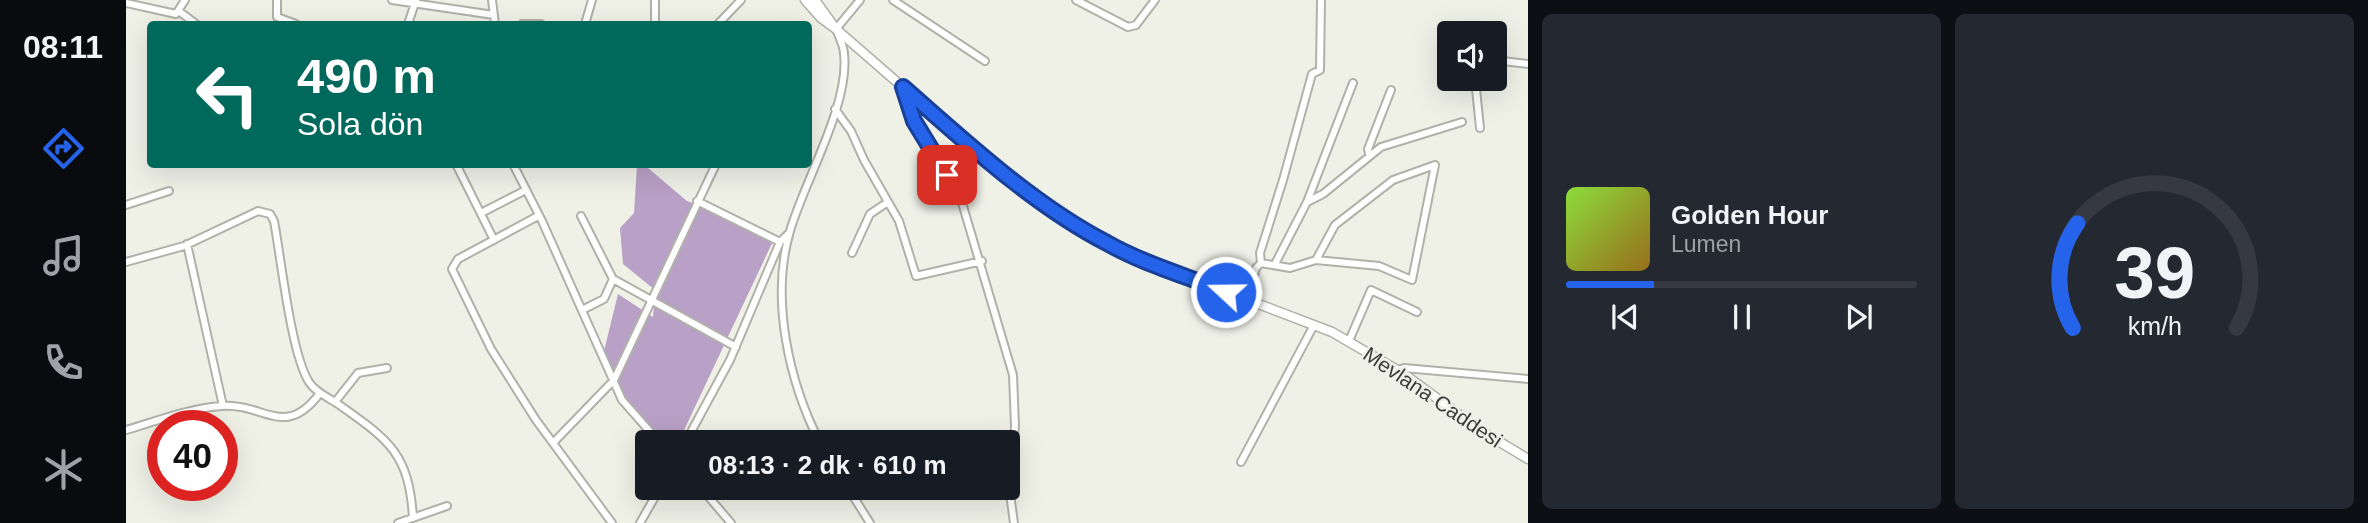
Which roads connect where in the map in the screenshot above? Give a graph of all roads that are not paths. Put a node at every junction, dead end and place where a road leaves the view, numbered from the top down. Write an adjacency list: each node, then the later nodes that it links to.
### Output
1 (185, 0): 17 (street)
2 (277, 0): 20 (street)
3 (393, 0): 15 (street)
4 (492, 0): 18 (street)
5 (592, 0): 23 (street)
6 (655, 0): 24 (street)
7 (741, 0): 25 (street)
8 (805, 0): 26 (street)
9 (815, 0): 26 (street, Mevlana Caddesi)
10 (860, 0): 26 (street)
11 (893, 0): 27 (street)
12 (1076, 0): 13 (street)
13 (1155, 0)
14 (1321, 0): 59 (street)
15 (416, 1): 18 (street); 21 (street)
16 (126, 2): 17 (street)
17 (180, 12): 19 (street)
18 (494, 15): 22 (street)
19 (192, 21)
20 (288, 21)
21 (409, 21)
22 (495, 21)
23 (586, 21)
24 (654, 21)
25 (721, 21)
26 (836, 29): 31 (street, Mevlana Caddesi); 34 (street)
27 (985, 61)
28 (1507, 62): 29 (street)
29 (1528, 64)
30 (1353, 83): 46 (street)
31 (903, 87): 57 (street); 62 (street, Mevlana Caddesi)
32 (1391, 90): 37 (street)
33 (1476, 91): 36 (street)
34 (835, 109): 41 (street); 45 (street)
35 (1462, 122): 37 (street)
36 (1479, 128)
37 (1369, 154): 46 (street)
38 (458, 168): 48 (street)
39 (515, 168): 43 (street)
40 (714, 168): 44 (street)
41 (813, 169): 51 (street)
42 (169, 191): 47 (street)
43 (524, 191): 48 (street); 49 (street)
44 (696, 201): 53 (street); 63 (street)
45 (888, 202): 55 (street); 57 (street)
46 (1307, 202): 60 (street)
47 (126, 205)
48 (481, 213): 52 (street)
49 (538, 216): 52 (street); 64 (street)
50 (580, 216): 61 (street)
51 (789, 232): 53 (street); 79 (street)
52 (494, 240): 80 (street)
53 (780, 242): 68 (street)
54 (187, 244): 58 (street); 73 (street); 75 (street)
55 (852, 253)
56 (1316, 260): 56 (street); 60 (street)
57 (982, 261): 93 (street)
58 (126, 262)
59 (1261, 263): 60 (street); 62 (street)
60 (1275, 264)
61 (614, 279): 63 (street); 64 (street)
62 (1247, 299): 66 (street, Mevlana Caddesi)
63 (650, 301): 68 (street); 72 (street)
64 (582, 310): 72 (street)
65 (1418, 312): 67 (street)
66 (1314, 325): 67 (street, Mevlana Caddesi); 82 (street)
67 (1349, 341): 70 (street, Mevlana Caddesi)
68 (736, 347): 78 (street)
69 (387, 368): 74 (street)
70 (1398, 370): 71 (street); 81 (street, Mevlana Caddesi)
71 (1528, 379)
72 (614, 380): 77 (street); 80 (street)
73 (320, 393): 74 (street); 75 (street)
74 (335, 402): 87 (street)
75 (223, 406): 76 (street)
76 (126, 430)
77 (649, 430)
78 (692, 430)
79 (813, 430)
80 (553, 443): 89 (street)
81 (1528, 459)
82 (1241, 463)
83 (653, 500): 90 (street)
84 (711, 500): 91 (street)
85 (856, 500): 92 (street)
86 (447, 506): 87 (street)
87 (413, 518): 88 (street)
88 (398, 523)
89 (612, 523)
90 (640, 523)
91 (731, 523)
92 (870, 523)
93 (1013, 523)

